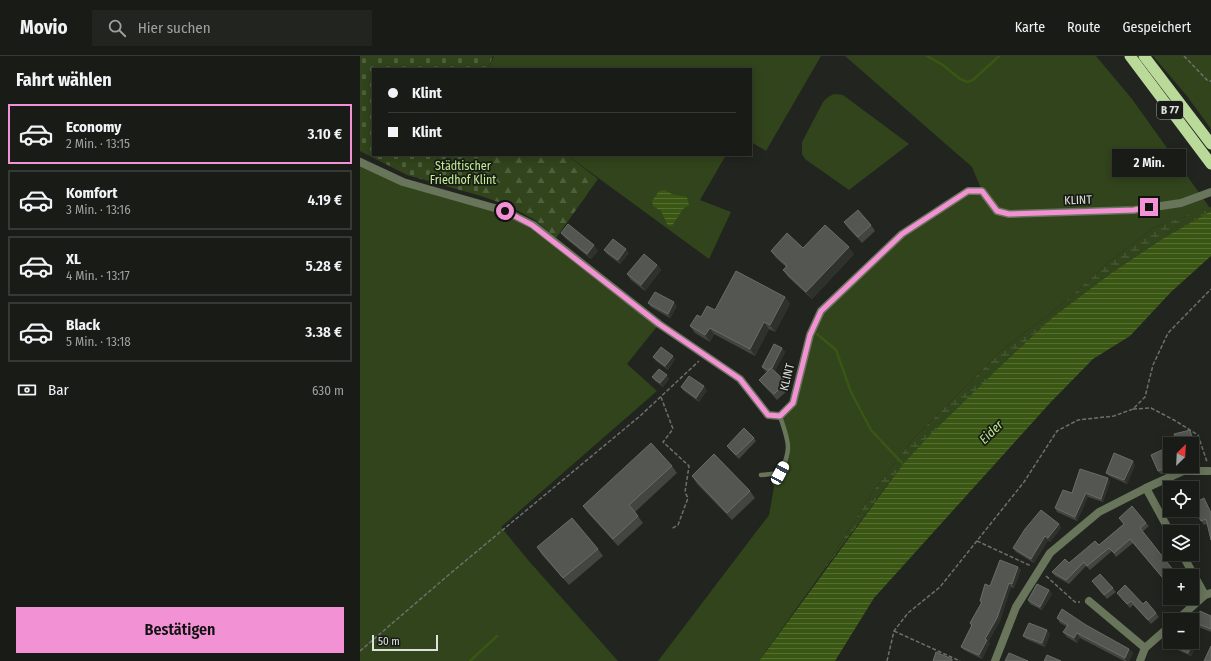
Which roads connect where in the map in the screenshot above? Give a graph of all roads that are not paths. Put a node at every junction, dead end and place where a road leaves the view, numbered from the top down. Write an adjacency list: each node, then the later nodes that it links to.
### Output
1 (1130, 56): 5 (highway, B 77)
2 (1144, 56): 3 (highway, B 77)
3 (1211, 144)
4 (360, 162): 7 (street)
5 (1211, 164)
6 (1211, 192): 7 (street, KLINT)
7 (780, 416): 9 (lane)
8 (1209, 471): 10 (street)
9 (761, 475)
10 (1146, 488): 11 (street); 18 (street)
11 (1166, 525)
12 (1187, 561): 13 (street)
13 (1208, 594): 15 (street)
14 (1089, 601): 17 (street)
15 (1185, 613)
16 (1163, 632): 17 (street)
17 (1145, 648): 19 (street)
18 (995, 661)
19 (1140, 661)

